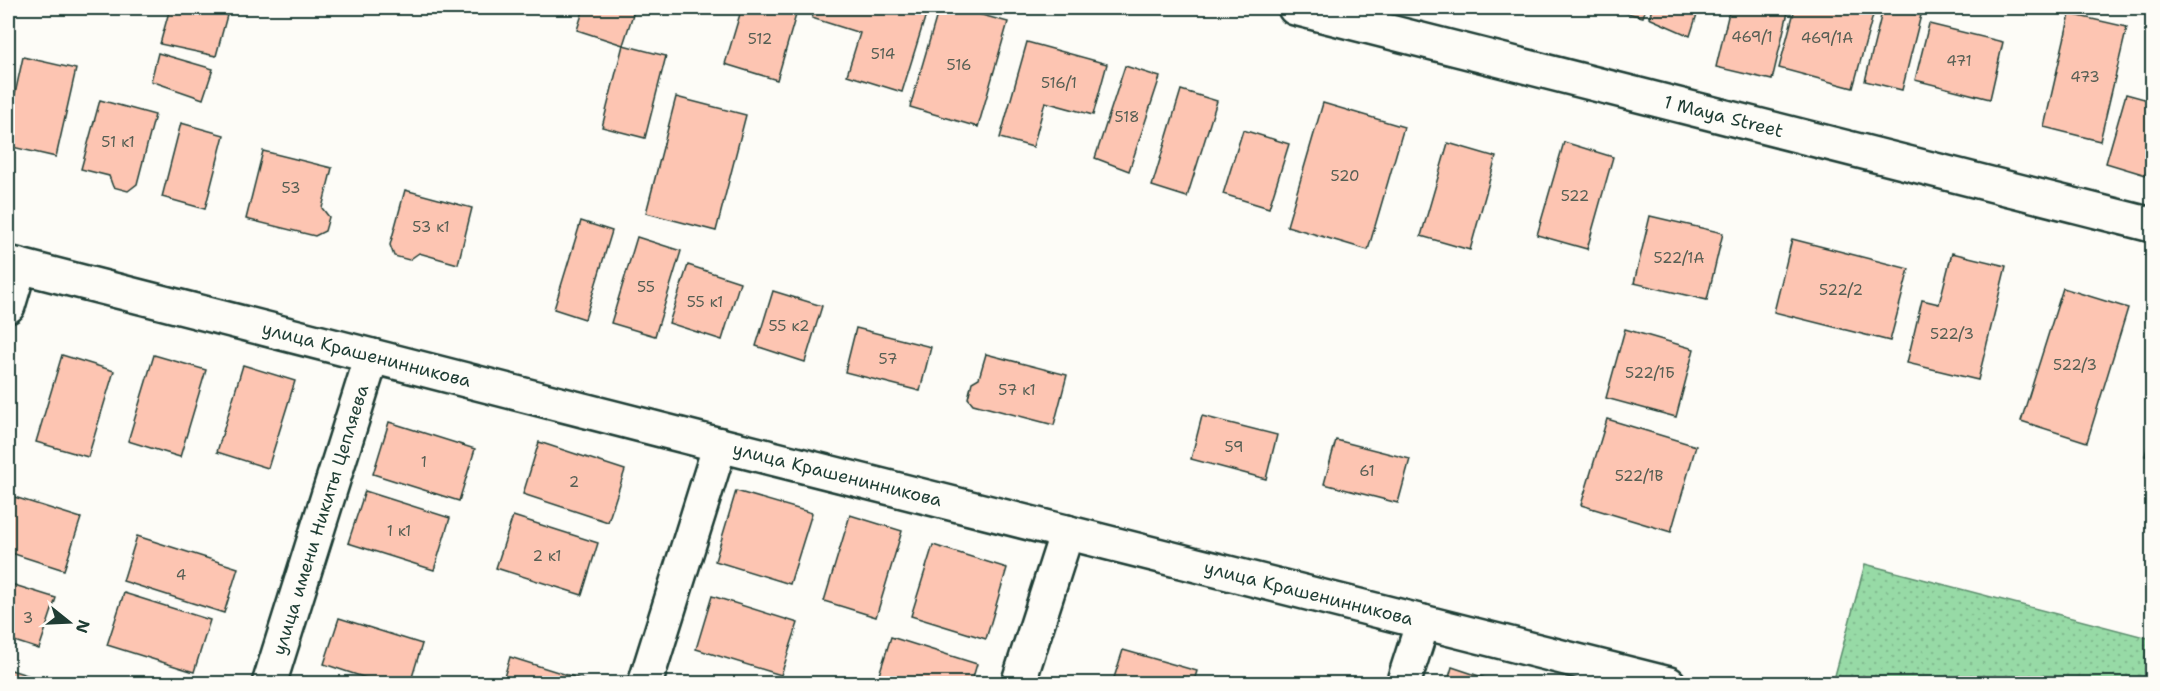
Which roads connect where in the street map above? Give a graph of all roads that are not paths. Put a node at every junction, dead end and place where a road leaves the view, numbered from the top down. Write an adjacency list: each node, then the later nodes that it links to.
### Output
1 (1295, 8): 2 (street, 1 Maya Street)
2 (2152, 225)
3 (14, 265): 4 (street); 5 (street, улица Крашенинникова)
4 (8, 306)
5 (372, 356): 6 (street, улица Крашенинникова); 9 (street, улица имени Никиты Цепляева)
6 (720, 445): 7 (street, улица Крашенинникова); 10 (street)
7 (1067, 532): 8 (street, улица Крашенинникова); 11 (street)
8 (1423, 622): 12 (street); 13 (street, улица Крашенинникова)
9 (270, 684)
10 (645, 684)
11 (1018, 684)
12 (1403, 684)
13 (1669, 684)

